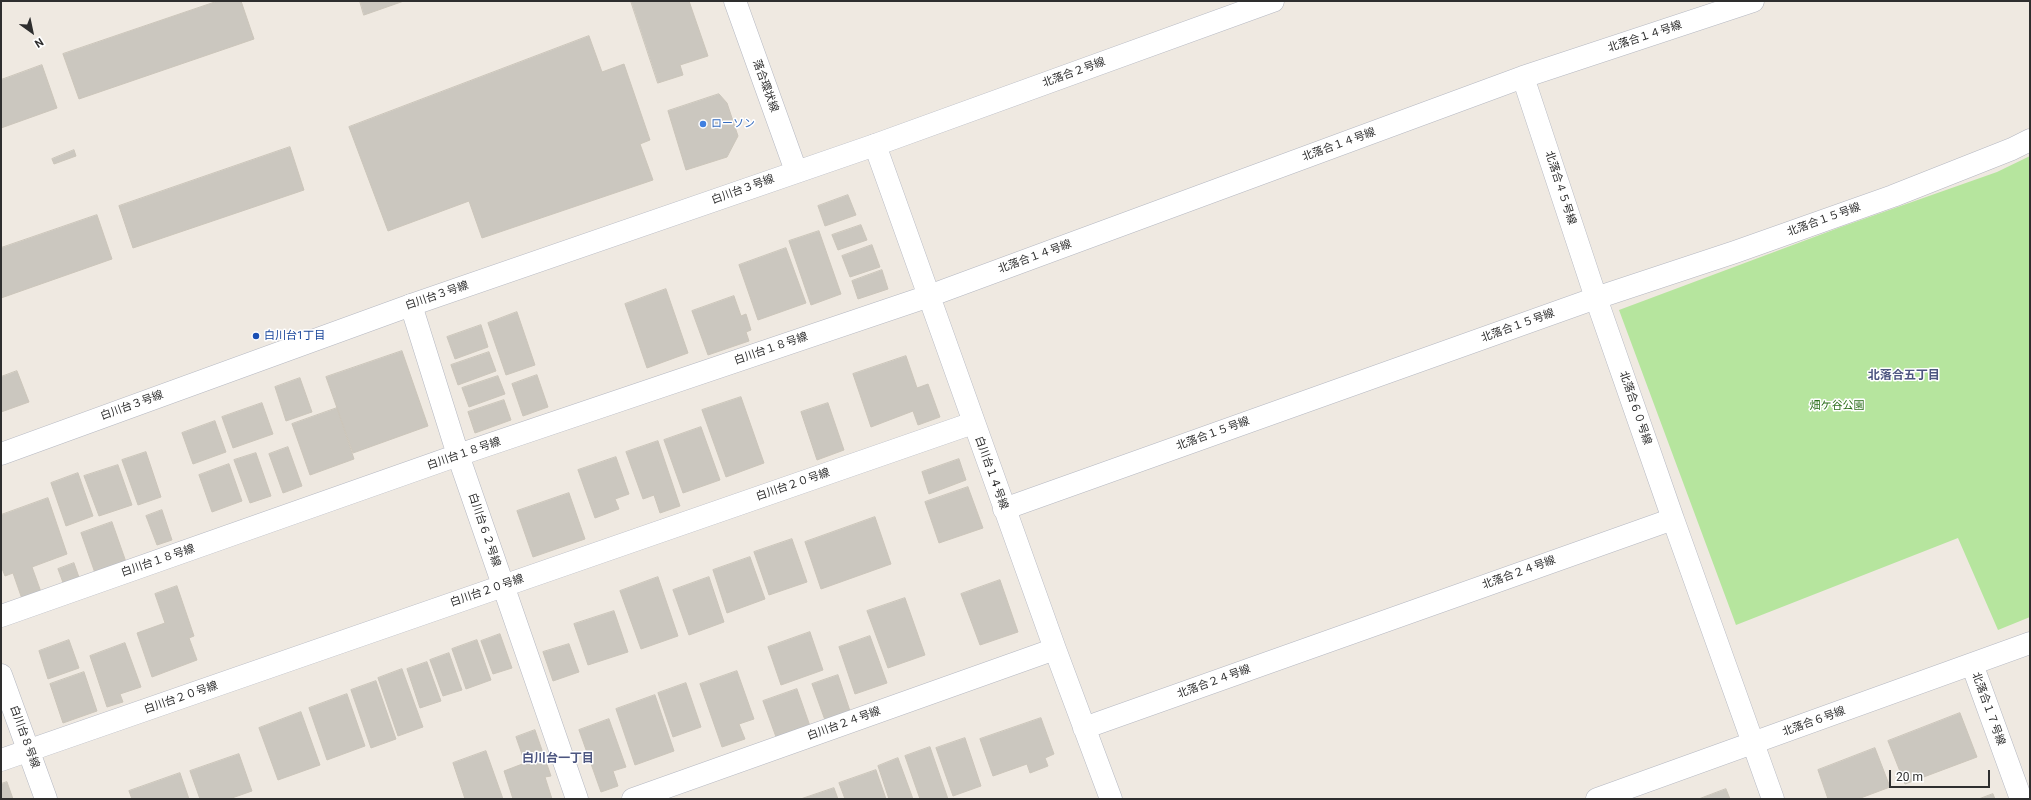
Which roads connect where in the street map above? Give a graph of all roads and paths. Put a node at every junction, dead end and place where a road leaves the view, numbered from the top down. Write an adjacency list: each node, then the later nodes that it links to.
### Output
1 (735, 1): 7 (street, 落合環状線)
2 (1272, 1): 6 (street, 北落合２号線)
3 (1753, 1): 4 (street, 北落合１４号線)
4 (1523, 77): 8 (street, 北落合１４号線); 9 (street, 北落合４５号線)
5 (2030, 140): 9 (street, 北落合１５号線)
6 (875, 145): 7 (street, 白川台３号線); 8 (street, 白川台１４号線)
7 (796, 171): 10 (street, 白川台３号線)
8 (929, 296): 11 (street, 白川台１４号線); 13 (street, 白川台１８号線)
9 (1596, 298): 14 (street, 北落合１５号線); 15 (street, 北落合６０号線)
10 (411, 305): 12 (street, 白川台３号線); 13 (street, 白川台６２号線)
11 (973, 423): 14 (street, 白川台１４号線); 16 (street, 白川台２０号線)
12 (1, 454)
13 (458, 455): 16 (street, 白川台６２号線); 17 (street, 白川台１８号線)
14 (1004, 508): 19 (street, 白川台１４号線)
15 (1673, 519): 22 (street, 北落合２４号線); 23 (street)
16 (504, 586): 24 (street, 白川台２０号線); 27 (street, 白川台６２号線)
17 (1, 616)
18 (2030, 643): 20 (street, 北落合６号線)
19 (1055, 649): 22 (street, 白川台１４号線); 28 (street, 白川台２４号線)
20 (1972, 664): 23 (street, 北落合６号線); 32 (street, 北落合１７号線)
21 (1, 675): 24 (street, 白川台８号線)
22 (1084, 728): 29 (street, 白川台１４号線)
23 (1753, 744): 30 (street, 北落合６号線); 31 (street)
24 (28, 750): 25 (street, 白川台２０号線); 26 (street, 白川台８号線)
25 (1, 760)
26 (46, 799)
27 (577, 799)
28 (633, 799)
29 (1111, 799)
30 (1597, 799)
31 (1773, 799)
32 (2021, 799)

